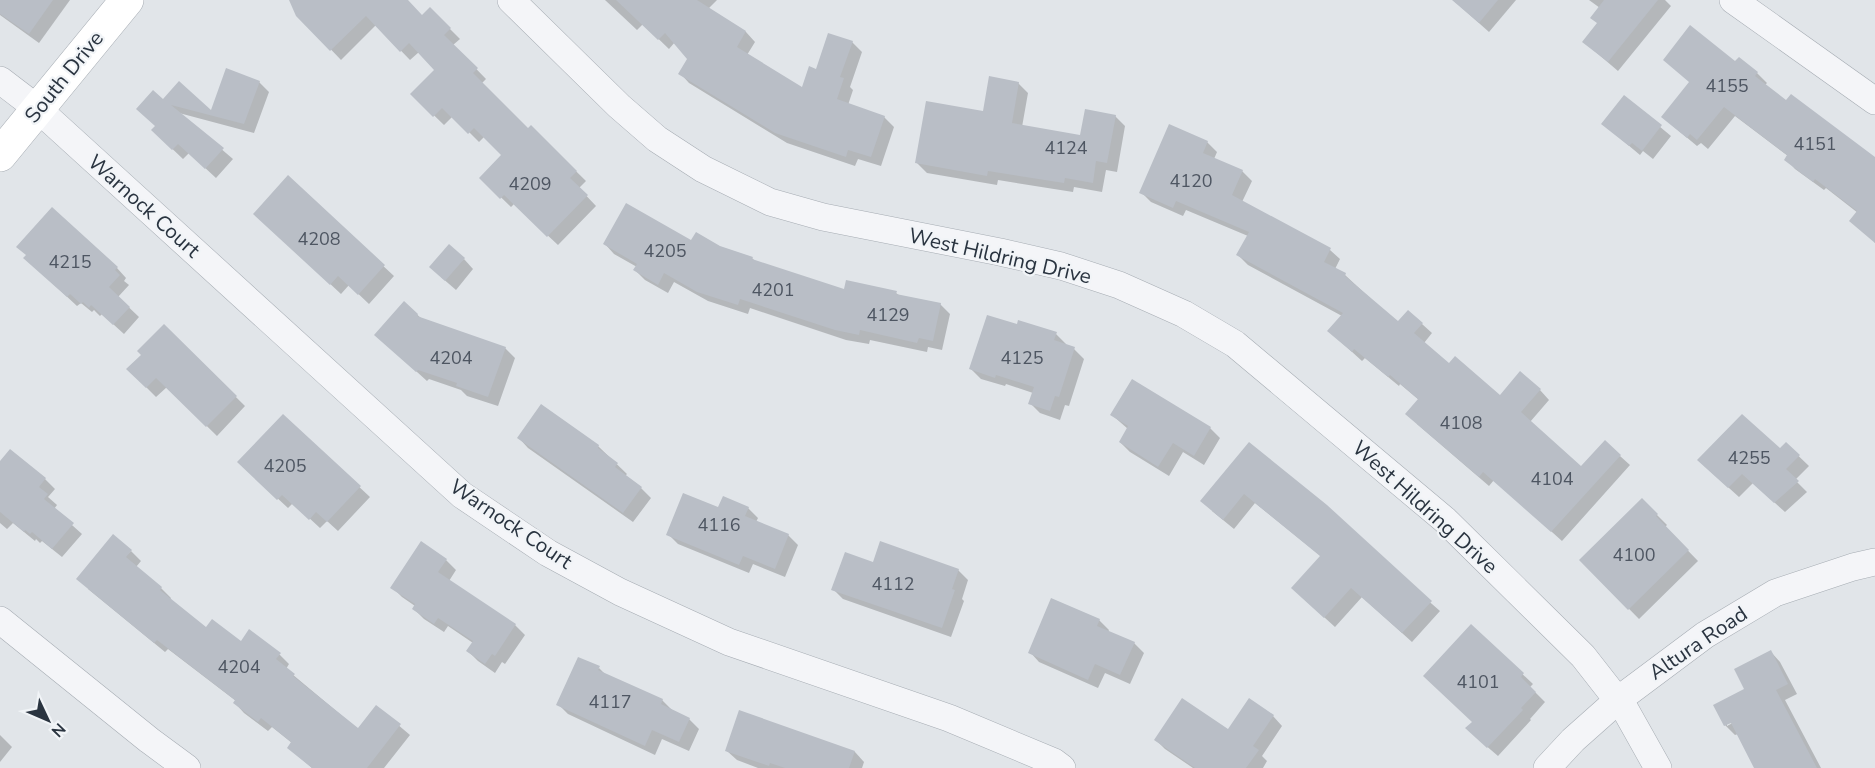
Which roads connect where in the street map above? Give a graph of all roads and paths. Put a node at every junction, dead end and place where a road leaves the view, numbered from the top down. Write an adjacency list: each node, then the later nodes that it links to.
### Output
1 (127, 0): 6 (street, South Drive)
2 (511, 0): 10 (street, West Hildring Drive)
3 (1733, 0): 5 (street)
4 (0, 80): 6 (street, Warnock Court)
5 (1875, 101)
6 (38, 109): 7 (street, South Drive); 12 (street, Warnock Court)
7 (0, 155)
8 (1875, 562): 10 (street, Altura Road)
9 (0, 620): 11 (street)
10 (1618, 700): 13 (street, Altura Road); 14 (street, West Hildring Drive)
11 (187, 768)
12 (1062, 768)
13 (1547, 768)
14 (1658, 768)

